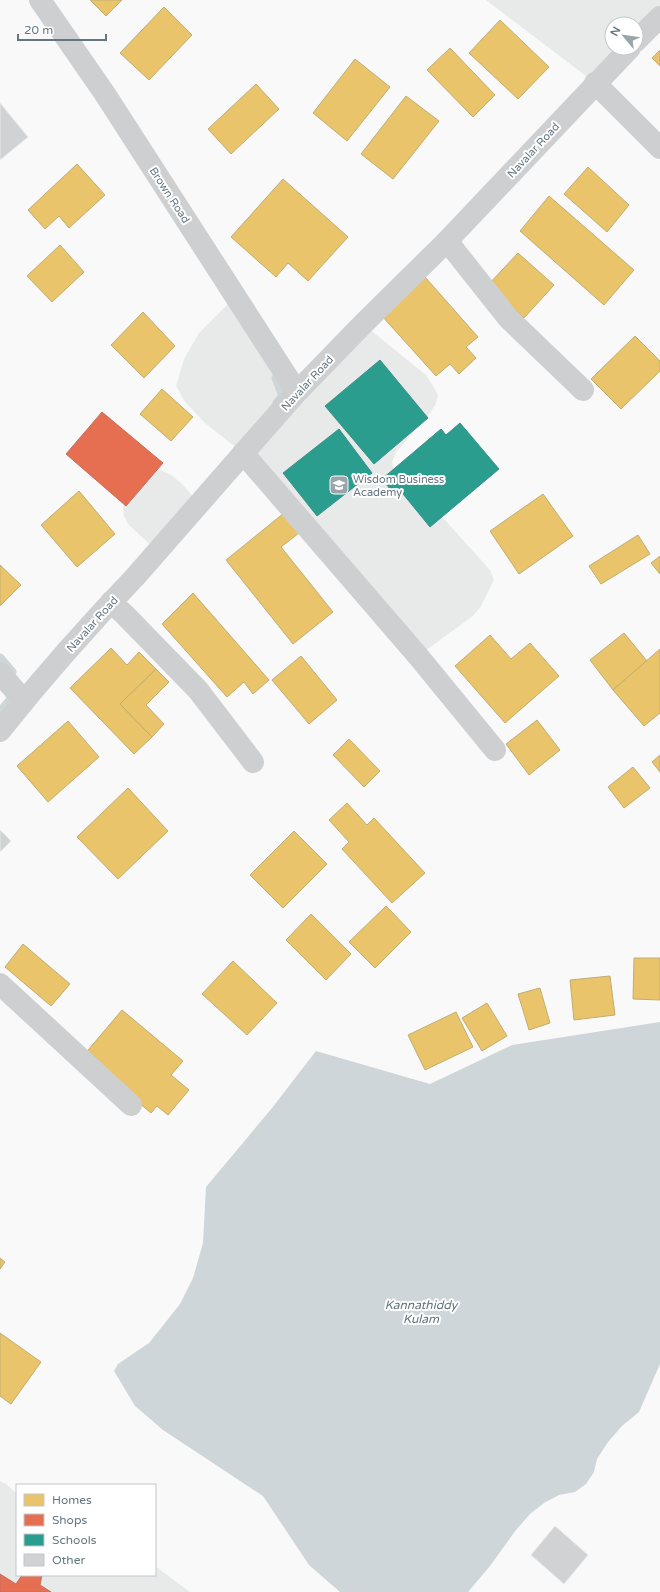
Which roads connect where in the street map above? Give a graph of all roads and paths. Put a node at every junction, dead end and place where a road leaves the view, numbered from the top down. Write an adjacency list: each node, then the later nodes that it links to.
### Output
1 (40, 0): 9 (street, Brown Road)
2 (660, 17): 3 (street)
3 (644, 33)
4 (622, 56): 5 (street, Navalar Road)
5 (595, 83): 6 (street); 7 (street, Navalar Road)
6 (660, 148)
7 (447, 241): 8 (street); 9 (street, Navalar Road)
8 (583, 390)
9 (297, 392): 10 (street, Navalar Road)
10 (243, 453): 11 (street, Navalar Road); 15 (street)
11 (111, 602): 13 (street, Navalar Road); 16 (street)
12 (2, 676): 13 (street)
13 (24, 701): 14 (street, Navalar Road)
14 (0, 731)
15 (494, 750)
16 (253, 762)
17 (0, 984): 18 (street)
18 (131, 1105)

